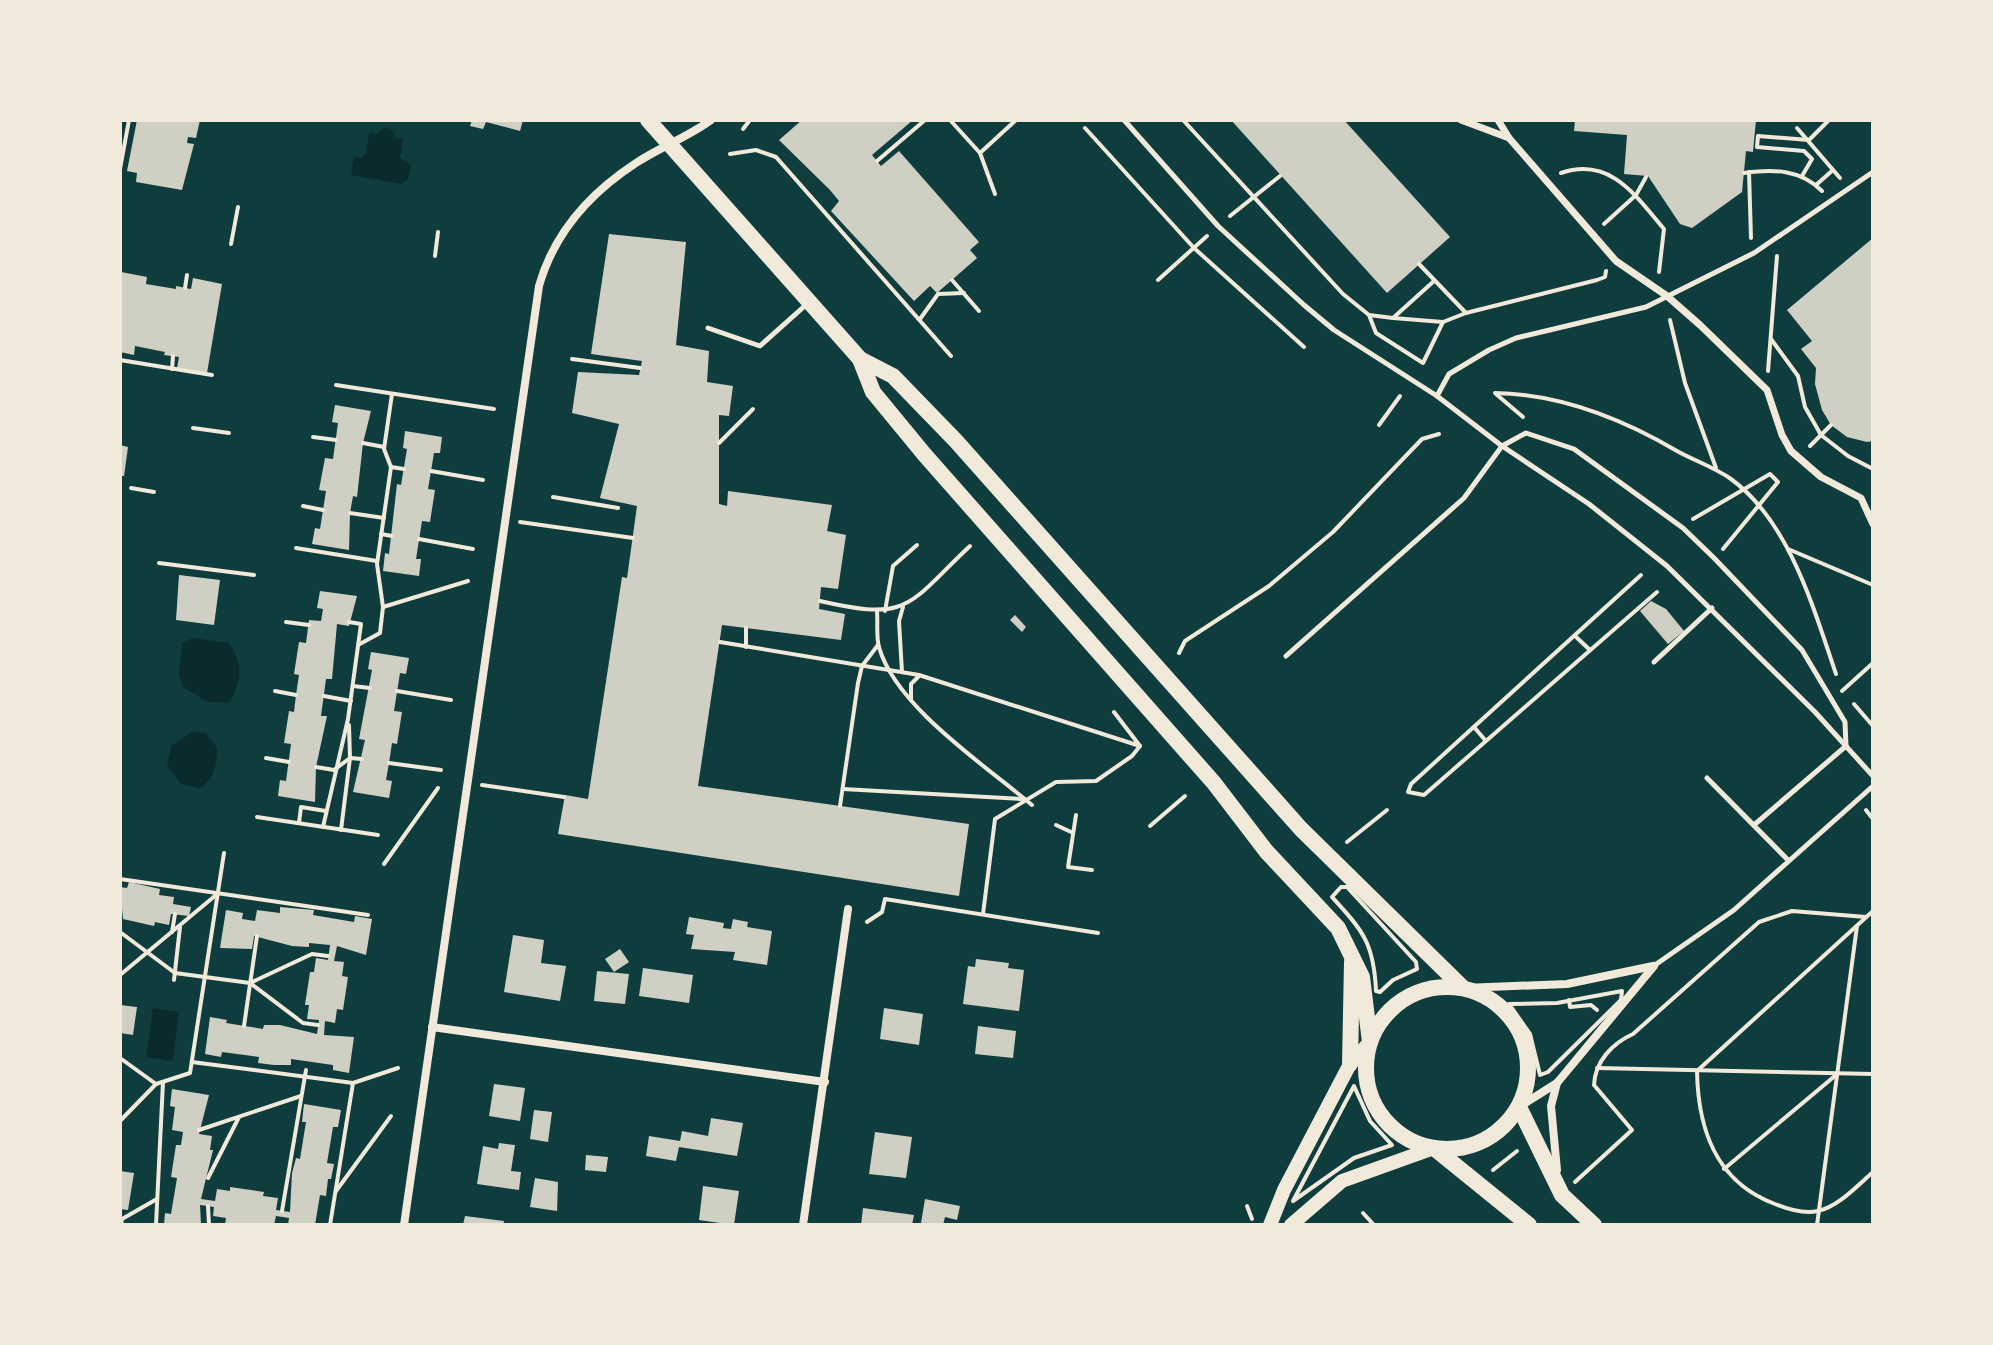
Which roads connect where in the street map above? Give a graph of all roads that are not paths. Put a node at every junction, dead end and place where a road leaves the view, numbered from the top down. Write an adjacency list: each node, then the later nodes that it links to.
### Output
1 (648, 120): 7 (main road)
2 (711, 120): 7 (street)
3 (1124, 120): 13 (lane)
4 (1461, 120): 6 (street)
5 (1498, 120): 6 (street)
6 (1509, 138): 9 (street)
7 (670, 144): 10 (main road); 29 (street)
8 (1873, 172): 9 (lane)
9 (1667, 296): 13 (lane); 15 (street)
10 (810, 302): 11 (lane); 12 (main road)
11 (708, 328)
12 (860, 359): 26 (main road); 28 (main road)
13 (1437, 396): 14 (lane)
14 (1502, 446): 16 (lane); 17 (lane); 19 (lane)
15 (1873, 524)
16 (1712, 608): 18 (lane); 19 (lane)
17 (1286, 656)
18 (1654, 662)
19 (1846, 746): 20 (lane); 23 (lane)
20 (1873, 776)
21 (1707, 778): 23 (lane)
22 (1873, 786): 24 (lane)
23 (1754, 825): 24 (lane)
24 (1788, 860): 27 (lane)
25 (848, 909): 32 (street)
26 (1352, 960): 30 (main road); 31 (main road)
27 (1654, 966): 28 (street); 33 (street)
28 (1463, 988): 30 (main road); 34 (main road)
29 (432, 1027): 32 (street); 37 (street)
30 (1370, 1042): 31 (street); 35 (main road)
31 (1350, 1064): 39 (street)
32 (825, 1082): 38 (street)
33 (1557, 1083): 34 (street); 36 (street)
34 (1519, 1107): 35 (main road); 36 (main road)
35 (1434, 1148): 40 (street); 41 (main road)
36 (1568, 1189): 42 (main road)
37 (404, 1225)
38 (803, 1225)
39 (1270, 1225)
40 (1291, 1225)
41 (1529, 1225)
42 (1594, 1225)

